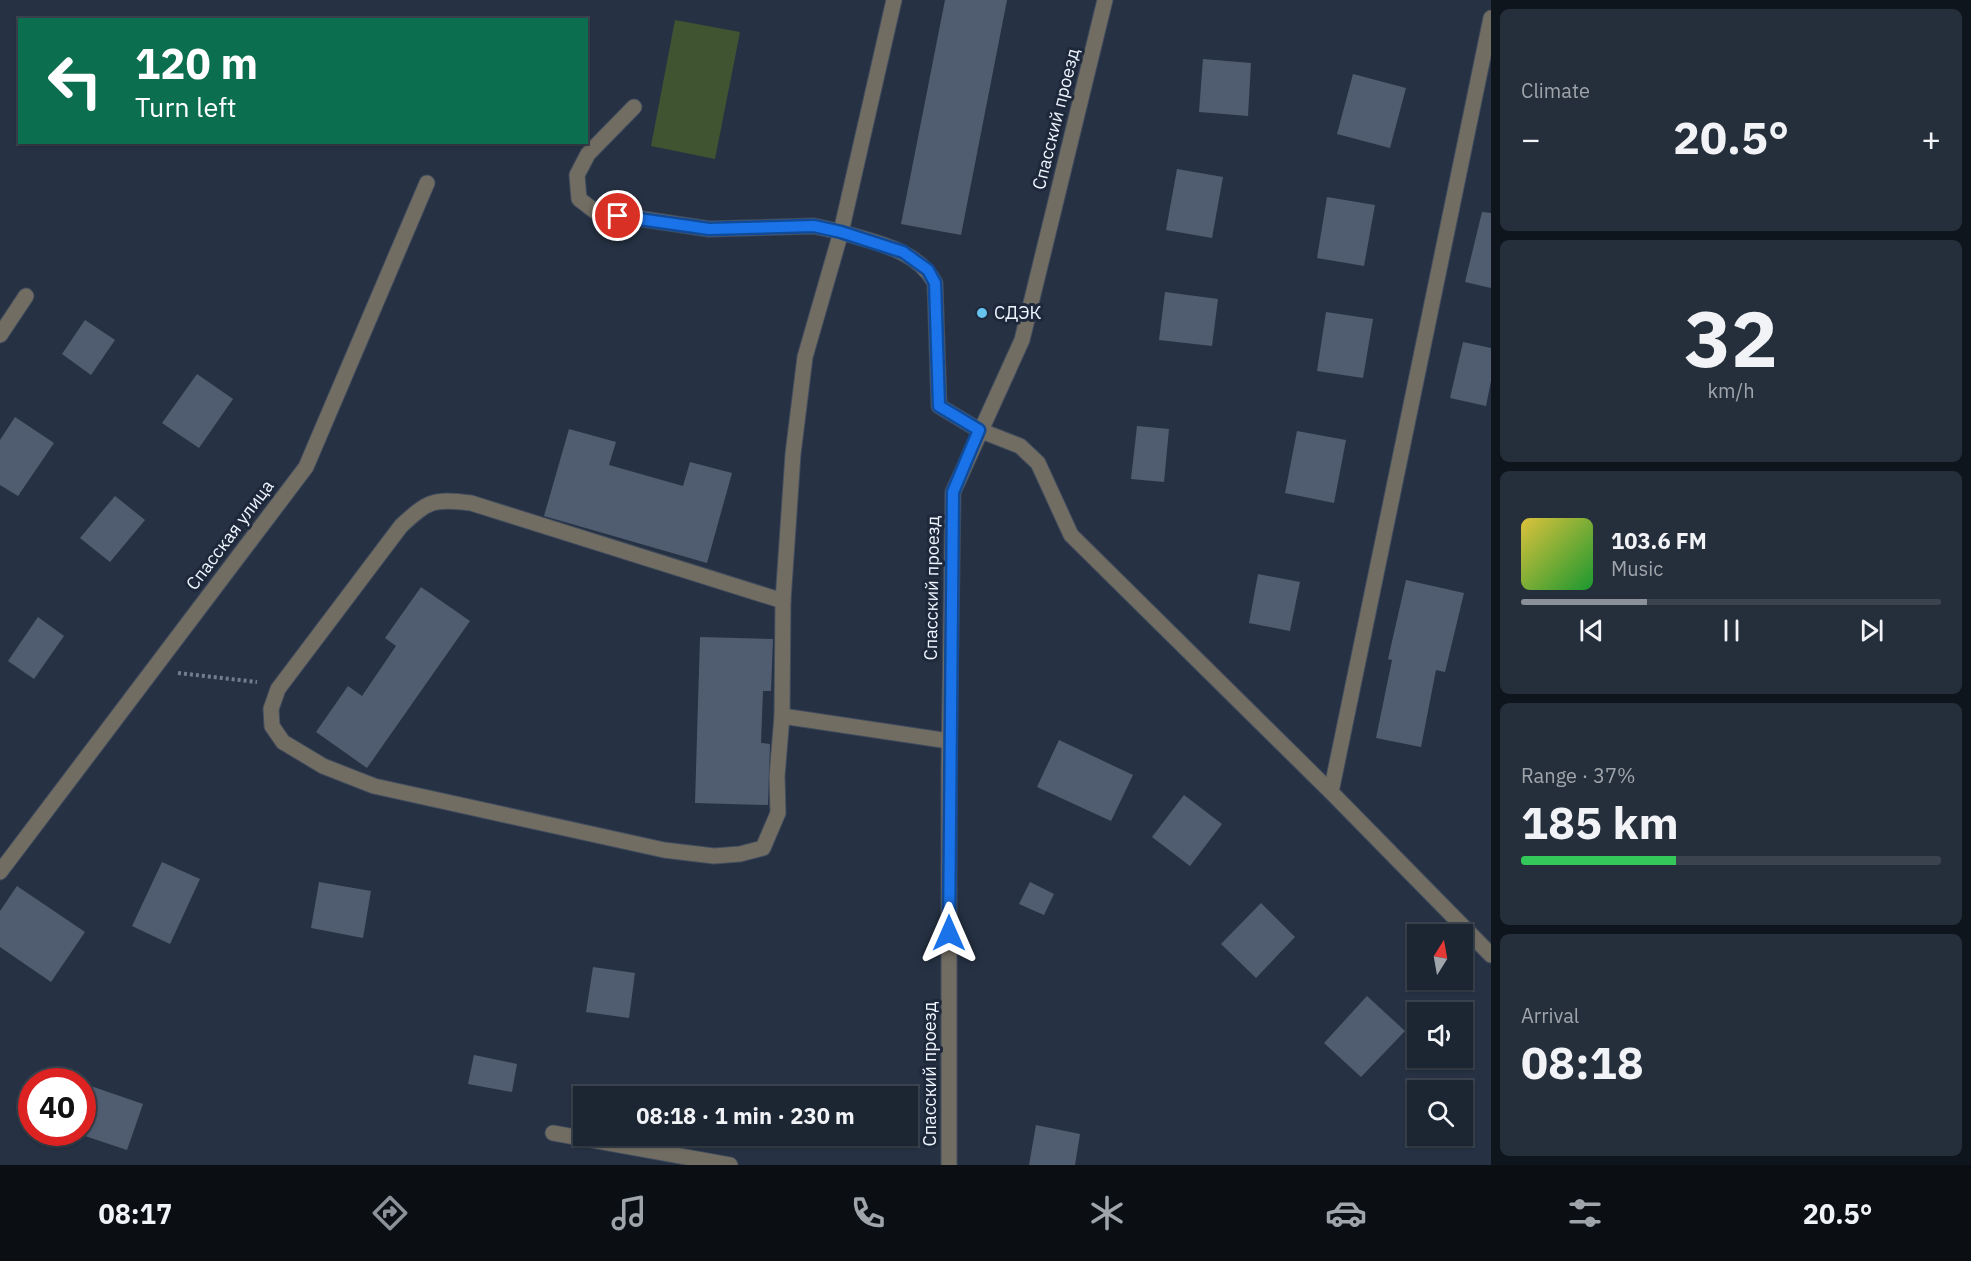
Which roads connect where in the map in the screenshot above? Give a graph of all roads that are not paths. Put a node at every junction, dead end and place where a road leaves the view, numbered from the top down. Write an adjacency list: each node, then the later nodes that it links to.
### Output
1 (894, 0): 6 (street)
2 (1105, 0): 9 (street, Спасский проезд)
3 (1491, 18): 13 (street)
4 (634, 107): 6 (street)
5 (427, 183): 14 (street, Спасская улица)
6 (841, 232): 9 (street); 10 (street)
7 (26, 296): 8 (street)
8 (0, 334)
9 (979, 430): 12 (street, Спасский проезд); 13 (street)
10 (783, 601): 11 (street); 11 (street)
11 (782, 716): 12 (street)
12 (950, 741): 18 (street, Спасский проезд)
13 (1331, 792): 15 (street)
14 (0, 872)
15 (1491, 955)
16 (553, 1133): 17 (street)
17 (730, 1165)
18 (950, 1165)

